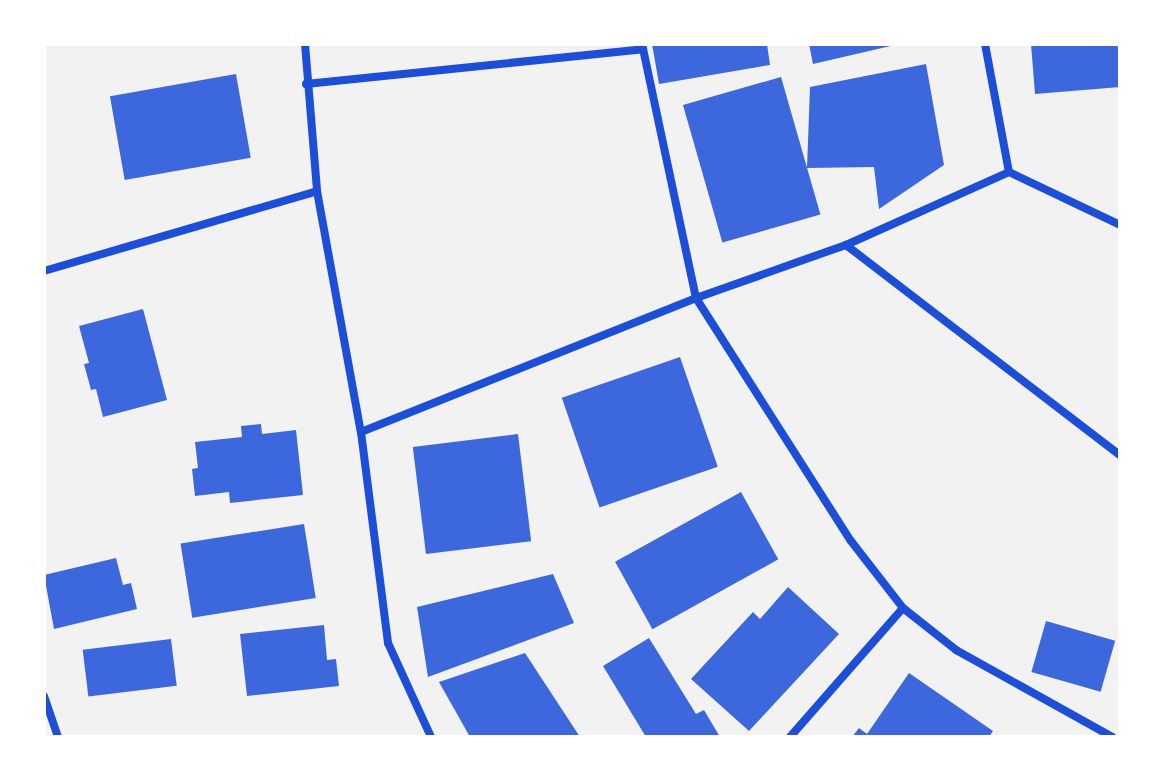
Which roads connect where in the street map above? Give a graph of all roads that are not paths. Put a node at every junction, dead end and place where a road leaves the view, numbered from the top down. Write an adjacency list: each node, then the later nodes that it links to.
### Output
1 (305, 44): 4 (street)
2 (985, 44): 5 (street)
3 (643, 46): 4 (street); 10 (street)
4 (306, 84): 6 (street)
5 (1009, 172): 7 (street); 8 (street)
6 (317, 191): 9 (street); 11 (street)
7 (1120, 225)
8 (846, 245): 10 (street); 12 (street)
9 (44, 271)
10 (696, 298): 11 (street); 13 (street)
11 (361, 432): 16 (street)
12 (1120, 455)
13 (903, 608): 17 (street); 18 (street)
14 (44, 696): 15 (street)
15 (58, 737)
16 (431, 737)
17 (790, 737)
18 (1112, 737)

